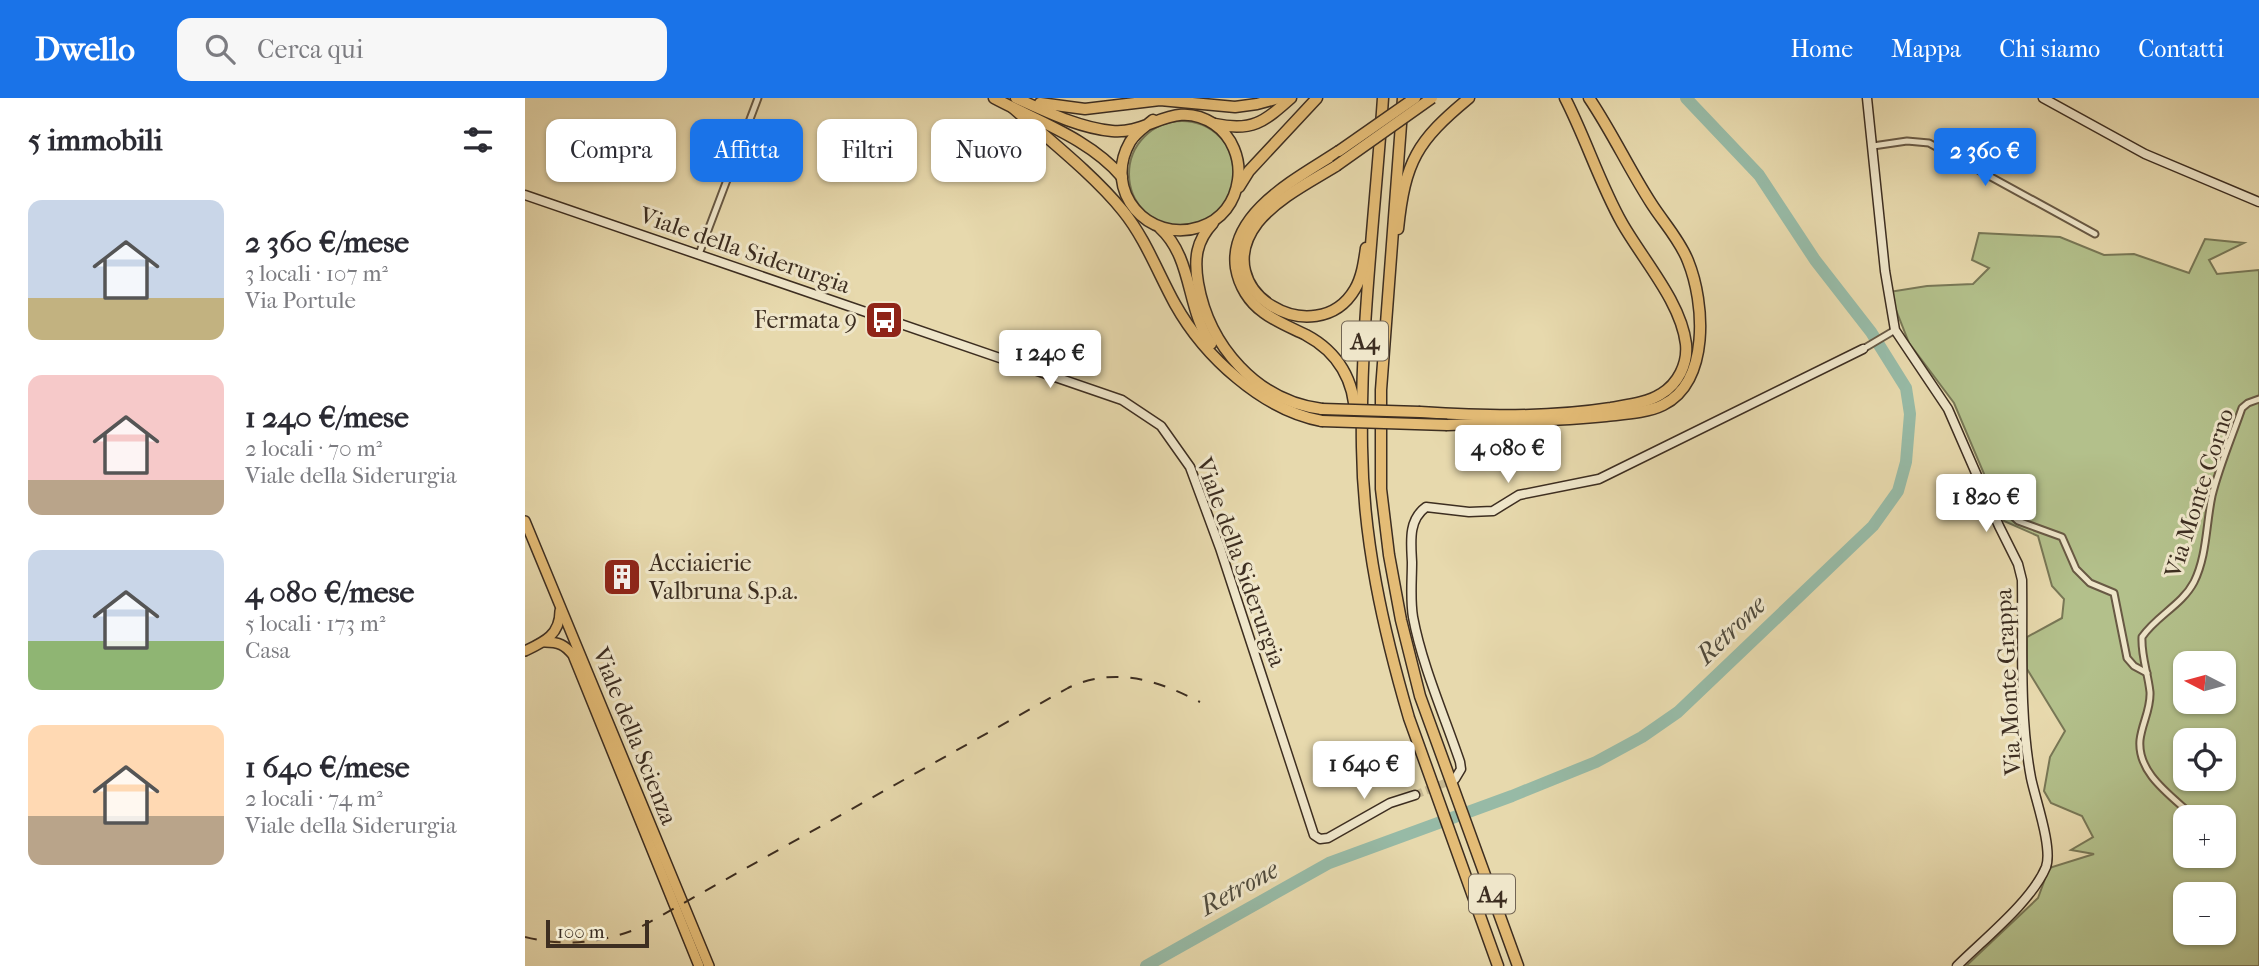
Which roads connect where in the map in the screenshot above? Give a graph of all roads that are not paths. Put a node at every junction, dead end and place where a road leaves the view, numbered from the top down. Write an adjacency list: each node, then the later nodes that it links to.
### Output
1 (758, 98): 28 (street)
2 (994, 98): 16 (highway)
3 (1279, 98): 16 (highway)
4 (1291, 98): 18 (highway)
5 (1317, 98): 22 (highway)
6 (1382, 98): 9 (highway, bridge); 36 (highway, A4)
7 (1403, 98): 32 (highway, A4)
8 (1415, 98): 36 (highway, bridge)
9 (1432, 98)
10 (1469, 98): 32 (highway)
11 (1557, 98): 19 (highway)
12 (1565, 98): 19 (highway)
13 (1867, 98): 20 (street, Via Monte Grappa)
14 (2046, 99): 24 (street)
15 (1590, 100): 31 (highway, bridge)
16 (1015, 102): 17 (highway); 21 (highway); 31 (highway)
17 (1153, 120): 18 (highway); 21 (highway)
18 (1213, 123): 22 (highway)
19 (1581, 134): 25 (highway, bridge)
20 (1873, 146): 27 (street); 29 (street, Via Monte Grappa)
21 (1122, 177): 26 (highway)
22 (1237, 190): 25 (highway)
23 (525, 195): 28 (street, Viale della Siderurgia)
24 (2259, 202)
25 (1215, 220): 26 (highway)
26 (1160, 228): 31 (highway)
27 (2095, 234)
28 (699, 254): 42 (street, Viale della Siderurgia)
29 (1895, 330): 30 (street); 34 (street, Via Monte Grappa)
30 (1863, 349): 41 (street)
31 (1230, 370)
32 (1382, 375): 47 (highway, A4)
33 (2259, 400): 40 (street, Via Monte Corno)
34 (1980, 486): 40 (street); 48 (street, Via Monte Grappa)
35 (525, 521): 37 (main road, Viale della Scienza)
36 (1375, 583): 46 (highway, A4)
37 (560, 606): 38 (main road); 45 (main road, Viale della Scienza)
38 (545, 642): 39 (main road); 44 (main road, Viale della Scienza)
39 (525, 651)
40 (2147, 674): 43 (street, Via Monte Corno)
41 (1455, 779)
42 (1415, 794)
43 (2181, 805)
44 (699, 966)
45 (709, 966)
46 (1498, 966)
47 (1518, 966)
48 (1957, 966)

